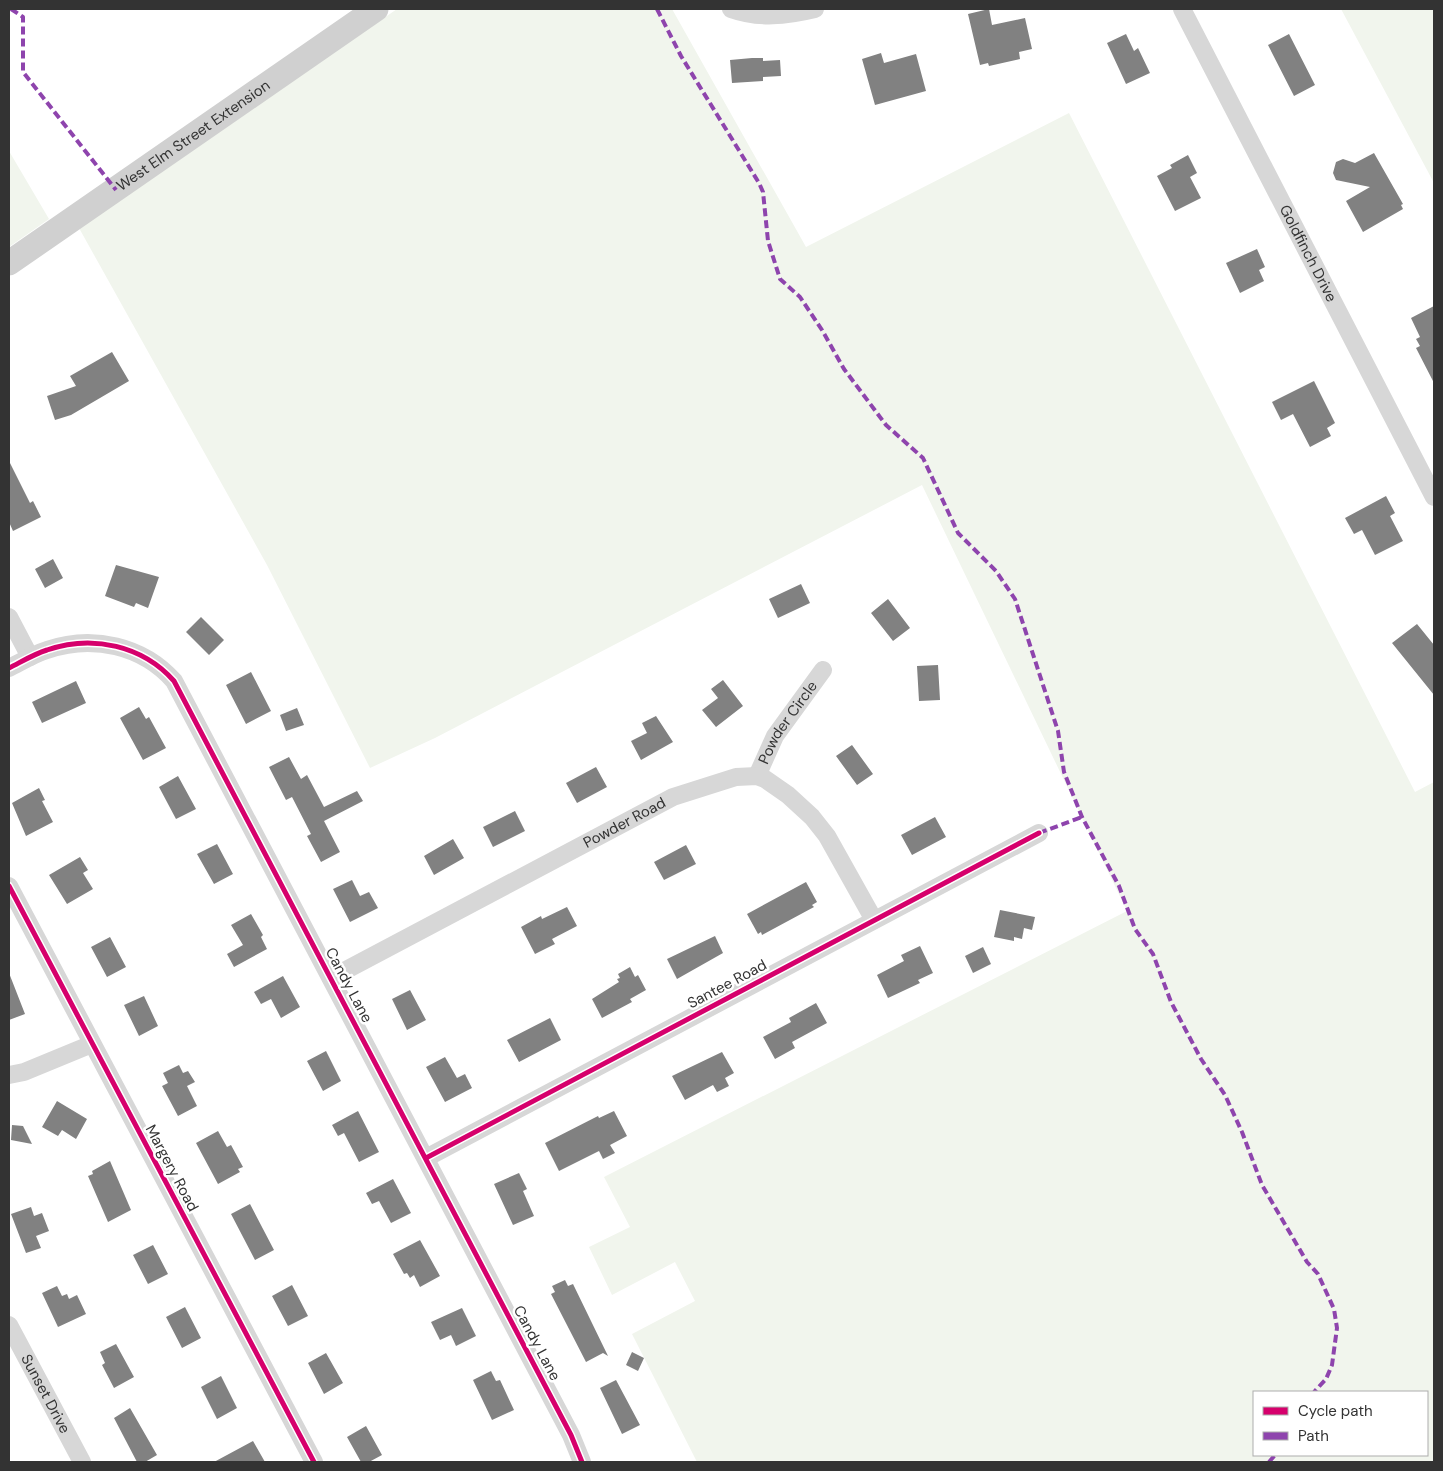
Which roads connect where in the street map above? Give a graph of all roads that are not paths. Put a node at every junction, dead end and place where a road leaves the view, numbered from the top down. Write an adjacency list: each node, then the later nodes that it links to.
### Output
1 (376, 9): 5 (street, West Elm Street Extension)
2 (731, 9): 3 (street)
3 (814, 9)
4 (1182, 9): 6 (street, Goldfinch Drive)
5 (9, 263)
6 (1434, 497)
7 (9, 617): 8 (street)
8 (30, 657): 9 (street, Candy Lane); 15 (street, Candy Lane)
9 (9, 668)
10 (823, 670): 11 (street, Powder Circle)
11 (757, 776): 14 (street); 15 (street, Powder Road)
12 (1039, 833): 14 (street, Santee Road)
13 (9, 886): 16 (street, Margery Road)
14 (874, 920): 18 (street, Santee Road)
15 (331, 978): 18 (street, Candy Lane)
16 (92, 1044): 17 (street); 21 (street, Margery Road)
17 (9, 1075)
18 (426, 1158): 22 (street, Candy Lane)
19 (9, 1325): 20 (street, Sunset Drive)
20 (82, 1462)
21 (314, 1462)
22 (582, 1462)

